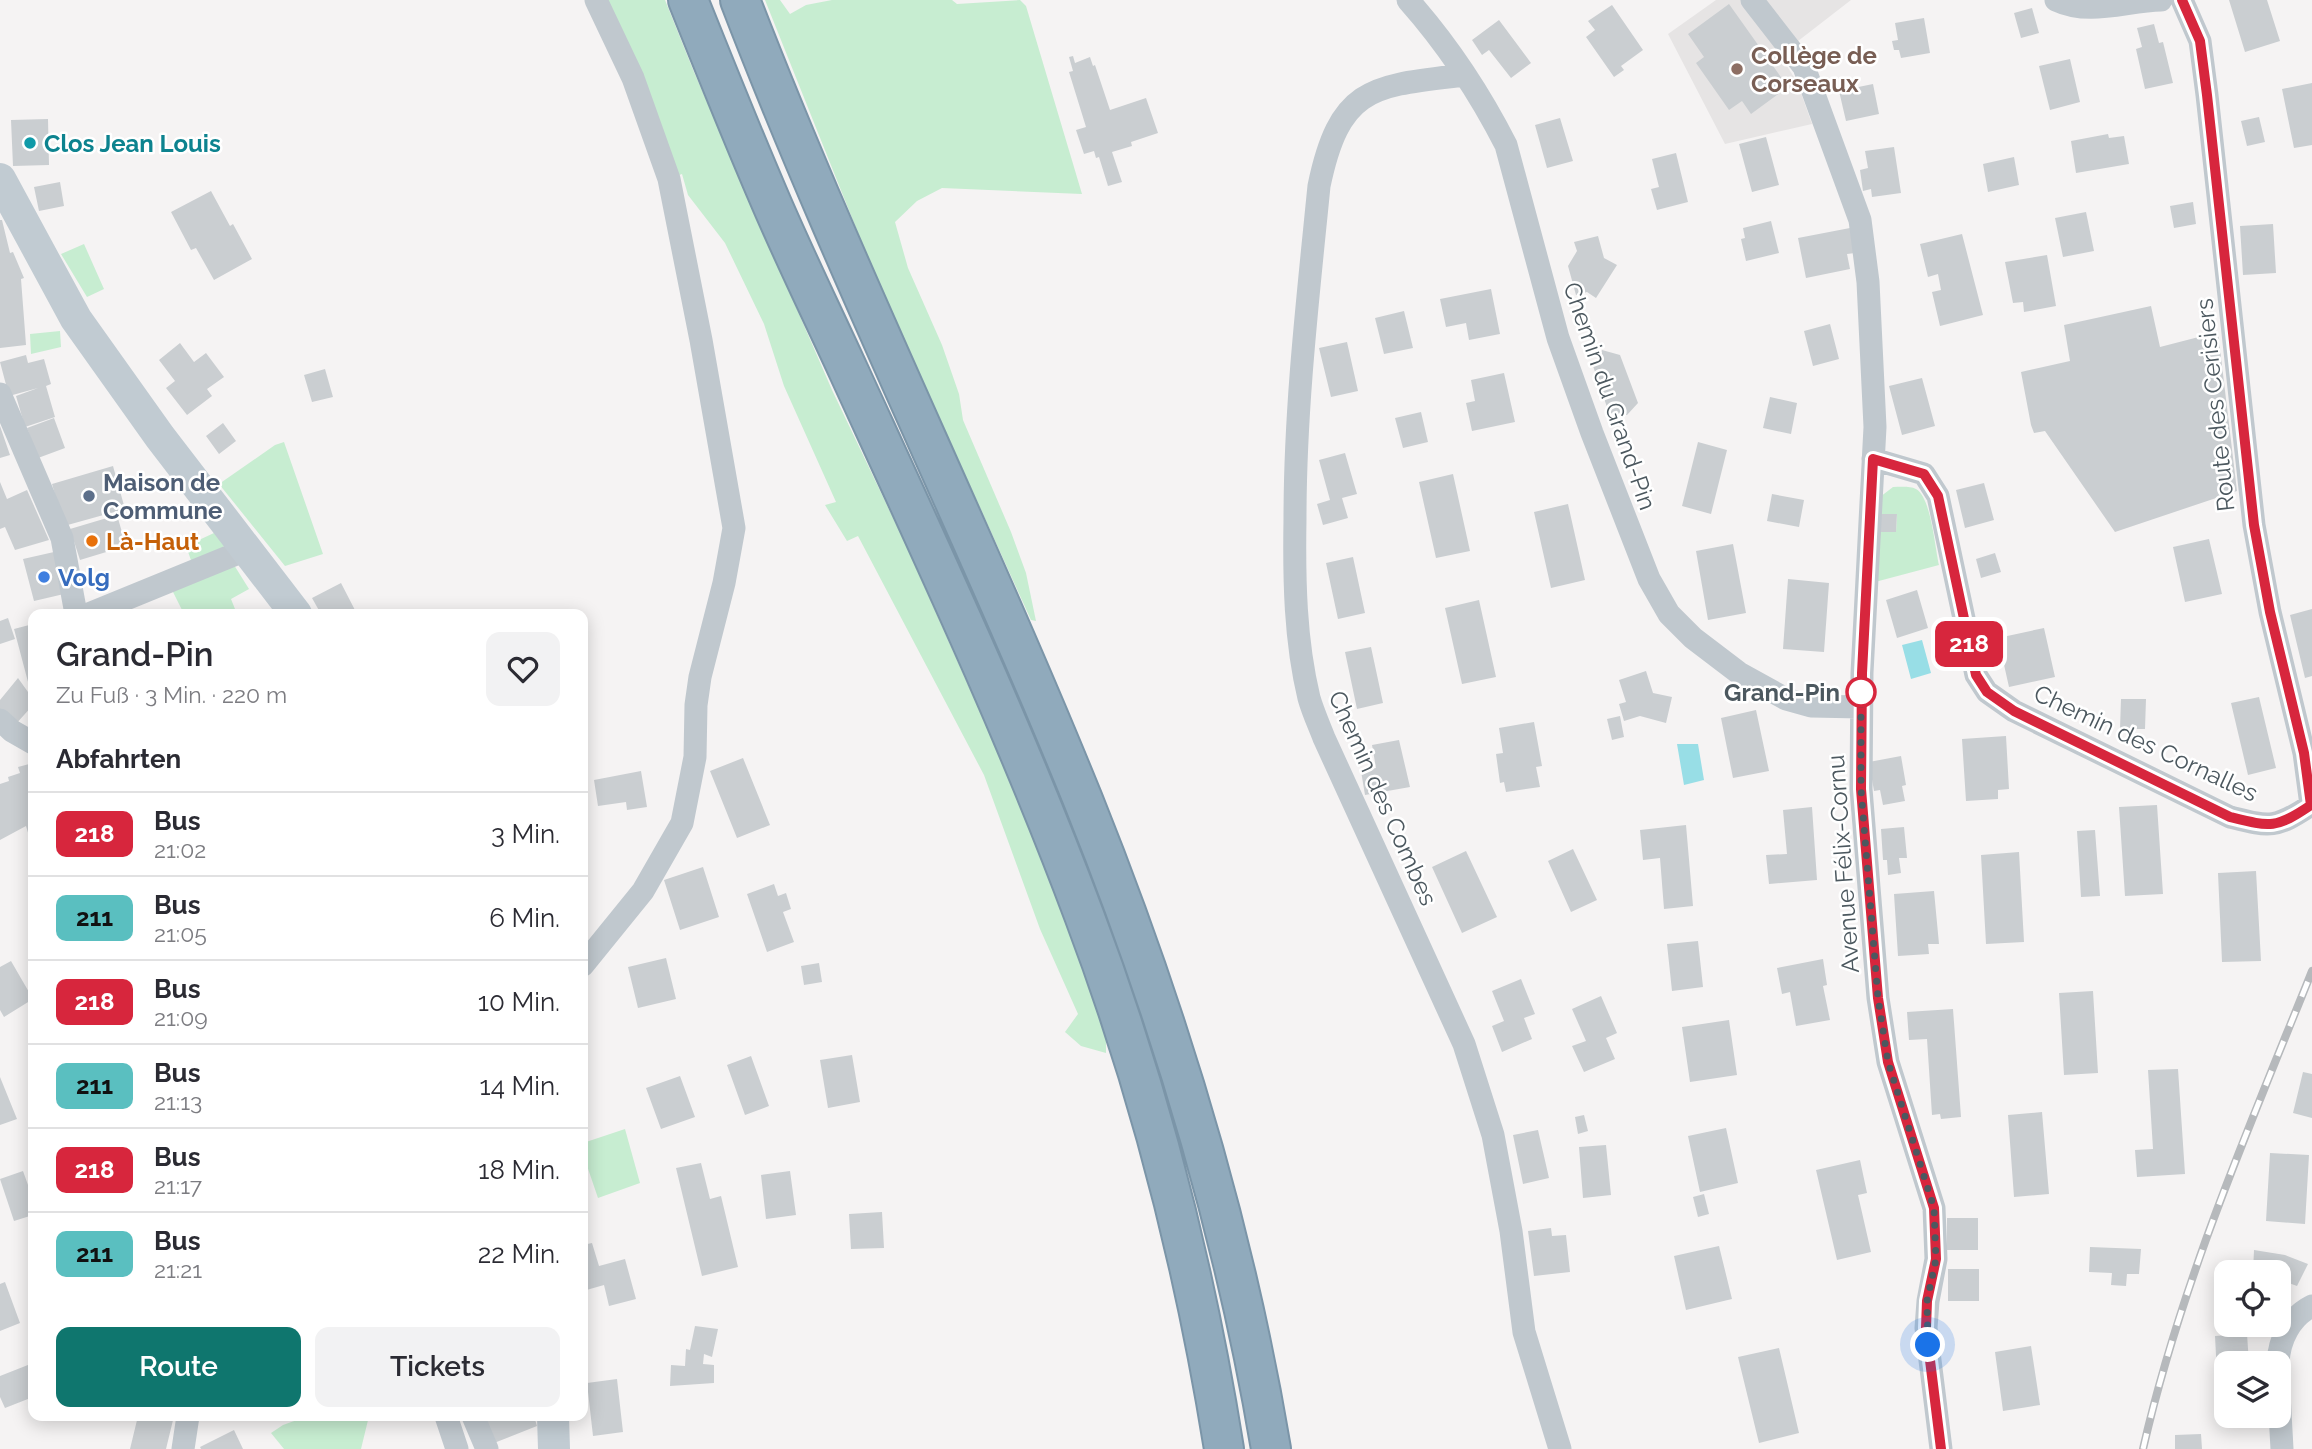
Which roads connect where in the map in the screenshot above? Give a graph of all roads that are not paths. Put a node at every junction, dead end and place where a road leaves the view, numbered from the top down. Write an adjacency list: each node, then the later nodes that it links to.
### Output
1 (596, 0): 23 (street)
2 (688, 0): 35 (highway)
3 (740, 0): 36 (highway)
4 (1408, 0): 11 (street, Chemin du Grand-Pin)
5 (1752, 0): 14 (street, Avenue Félix-Cornu)
6 (2094, 0): 10 (street)
7 (2161, 0): 8 (street); 10 (street)
8 (2177, 0)
9 (2182, 0): 22 (street, Route des Cerisiers)
10 (2058, 1)
11 (1465, 75): 19 (street, Chemin du Grand-Pin); 37 (street, Chemin des Combes)
12 (0, 179): 15 (street)
13 (0, 394): 16 (street)
14 (1873, 459): 19 (street, Avenue Félix-Cornu); 22 (street, Chemin des Cornalles)
15 (248, 549): 17 (street); 18 (street)
16 (75, 609)
17 (101, 609)
18 (292, 609)
19 (1861, 707): 38 (street, Avenue Félix-Cornu)
20 (0, 720): 21 (street)
21 (28, 740)
22 (2311, 805)
23 (588, 959)
24 (2312, 1306): 25 (street)
25 (2279, 1351)
26 (187, 1421): 31 (street)
27 (448, 1421): 32 (street)
28 (476, 1421): 33 (street)
29 (553, 1421): 34 (street)
30 (2282, 1428): 39 (street)
31 (183, 1449)
32 (457, 1449)
33 (487, 1449)
34 (554, 1449)
35 (1224, 1449)
36 (1271, 1449)
37 (1560, 1449)
38 (1941, 1449)
39 (2283, 1449)

